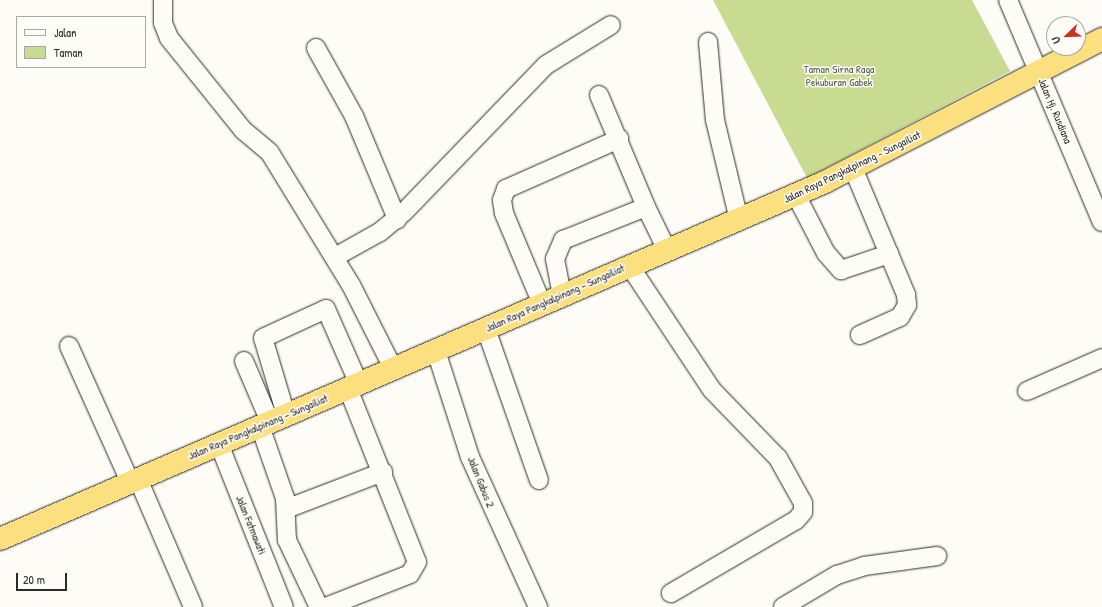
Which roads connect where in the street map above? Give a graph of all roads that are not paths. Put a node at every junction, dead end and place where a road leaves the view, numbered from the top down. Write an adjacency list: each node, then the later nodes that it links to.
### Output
1 (163, 0): 18 (street)
2 (1008, 0): 7 (street, Jalan Hj. Rusdiana)
3 (611, 25): 13 (street)
4 (1102, 39): 7 (highway, Jalan Raya Pangkalpinang - Sungailiat)
5 (708, 42): 14 (street)
6 (316, 48): 13 (street)
7 (1038, 72): 10 (highway, Jalan Raya Pangkalpinang - Sungailiat); 15 (street, Jalan Hj. Rusdiana)
8 (599, 95): 9 (street)
9 (619, 139): 12 (street); 21 (street)
10 (853, 168): 11 (highway, Jalan Raya Pangkalpinang - Sungailiat); 17 (street)
11 (796, 195): 14 (highway, Jalan Raya Pangkalpinang - Sungailiat); 17 (street)
12 (646, 207): 16 (street); 20 (street)
13 (397, 219): 18 (street)
14 (739, 220): 16 (highway, Jalan Raya Pangkalpinang - Sungailiat)
15 (1102, 220)
16 (667, 250): 19 (highway, Jalan Raya Pangkalpinang - Sungailiat)
17 (889, 254): 23 (street)
18 (335, 257): 28 (street)
19 (629, 266): 20 (highway, Jalan Raya Pangkalpinang - Sungailiat); 39 (street)
20 (562, 295): 21 (highway, Jalan Raya Pangkalpinang - Sungailiat)
21 (542, 304): 22 (highway, Jalan Raya Pangkalpinang - Sungailiat)
22 (486, 329): 25 (highway, Jalan Raya Pangkalpinang - Sungailiat); 35 (street)
23 (860, 335)
24 (69, 346): 34 (street)
25 (436, 351): 28 (highway, Jalan Raya Pangkalpinang - Sungailiat); 45 (street, Jalan Gabus 2)
26 (1102, 358): 30 (street)
27 (244, 361): 31 (street)
28 (394, 370): 29 (highway, Jalan Raya Pangkalpinang - Sungailiat)
29 (353, 387): 31 (highway, Jalan Raya Pangkalpinang - Sungailiat); 31 (street); 33 (street)
30 (1027, 392)
31 (272, 421): 32 (highway, Jalan Raya Pangkalpinang - Sungailiat); 36 (street)
32 (219, 444): 34 (highway, Jalan Raya Pangkalpinang - Sungailiat); 42 (street, Jalan Fatmawati)
33 (383, 472): 36 (street); 44 (street)
34 (134, 480): 37 (highway, Jalan Raya Pangkalpinang - Sungailiat); 41 (street)
35 (539, 480)
36 (286, 509): 43 (street)
37 (0, 539)
38 (937, 556): 40 (street)
39 (671, 593)
40 (802, 602): 46 (street)
41 (193, 607)
42 (284, 607)
43 (319, 607)
44 (326, 607)
45 (538, 607)
46 (783, 607)

